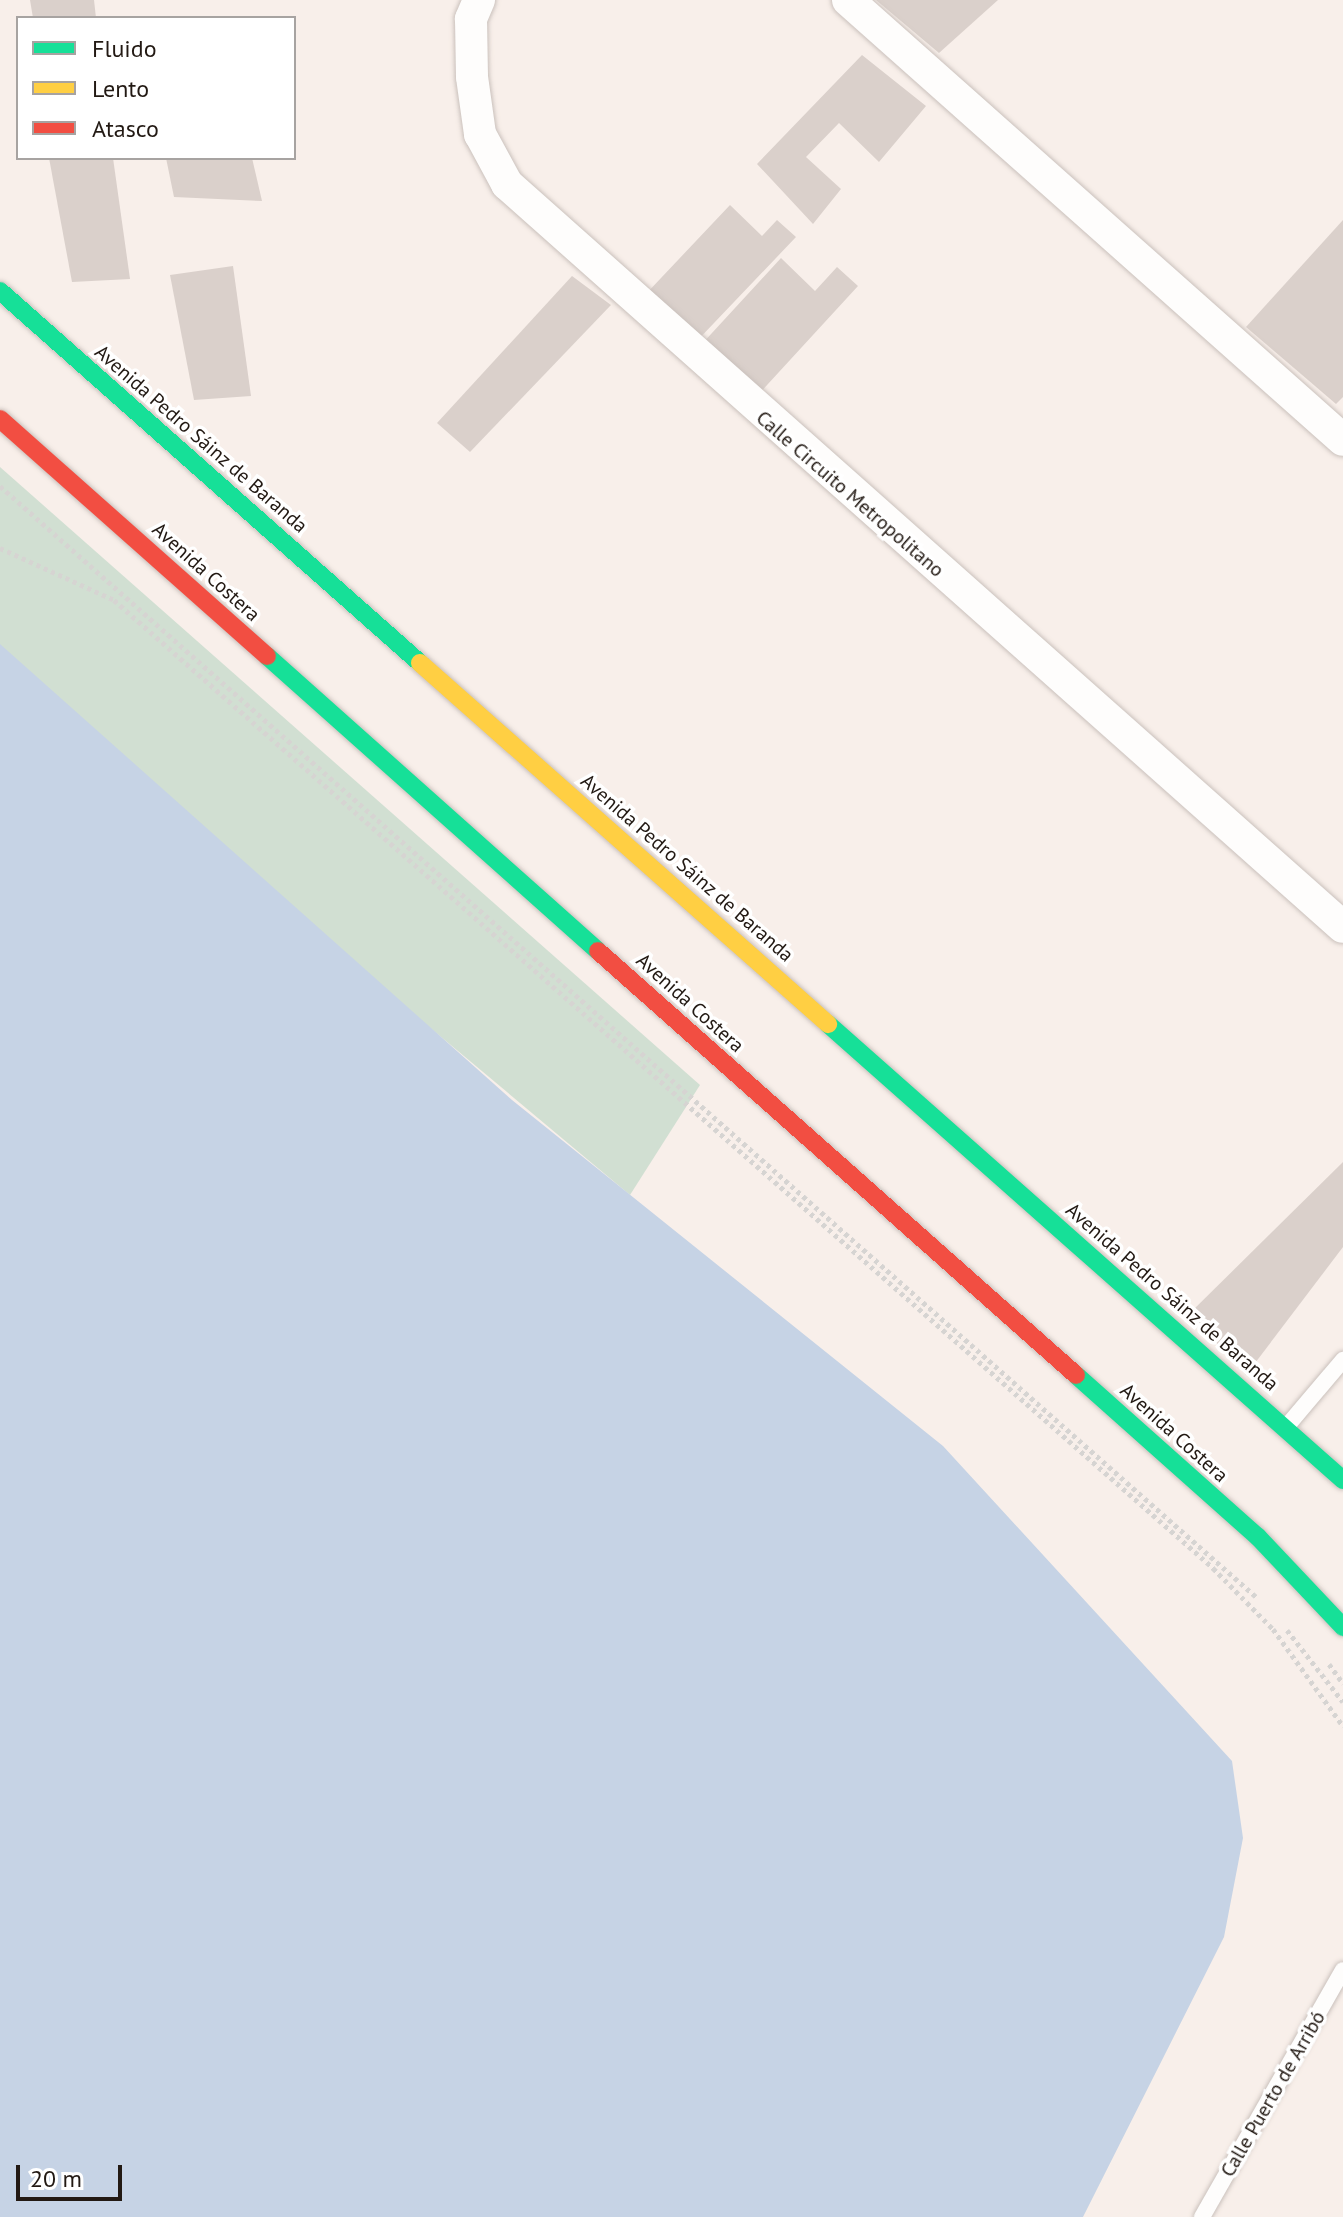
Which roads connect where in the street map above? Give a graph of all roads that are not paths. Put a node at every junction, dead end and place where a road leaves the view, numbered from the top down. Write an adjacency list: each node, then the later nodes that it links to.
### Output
1 (479, 0): 6 (street, Calle Circuito Metropolitano)
2 (848, 0): 5 (street)
3 (0, 291): 8 (main road, Avenida Pedro Sáinz de Baranda)
4 (0, 419): 10 (main road, Avenida Costera)
5 (1343, 440)
6 (1343, 927)
7 (1343, 1360): 8 (lane)
8 (1286, 1427): 9 (main road, Avenida Pedro Sáinz de Baranda)
9 (1343, 1480)
10 (1343, 1627)
11 (1343, 1970): 12 (lane, Calle Puerto de Arribó)
12 (1202, 2217)

